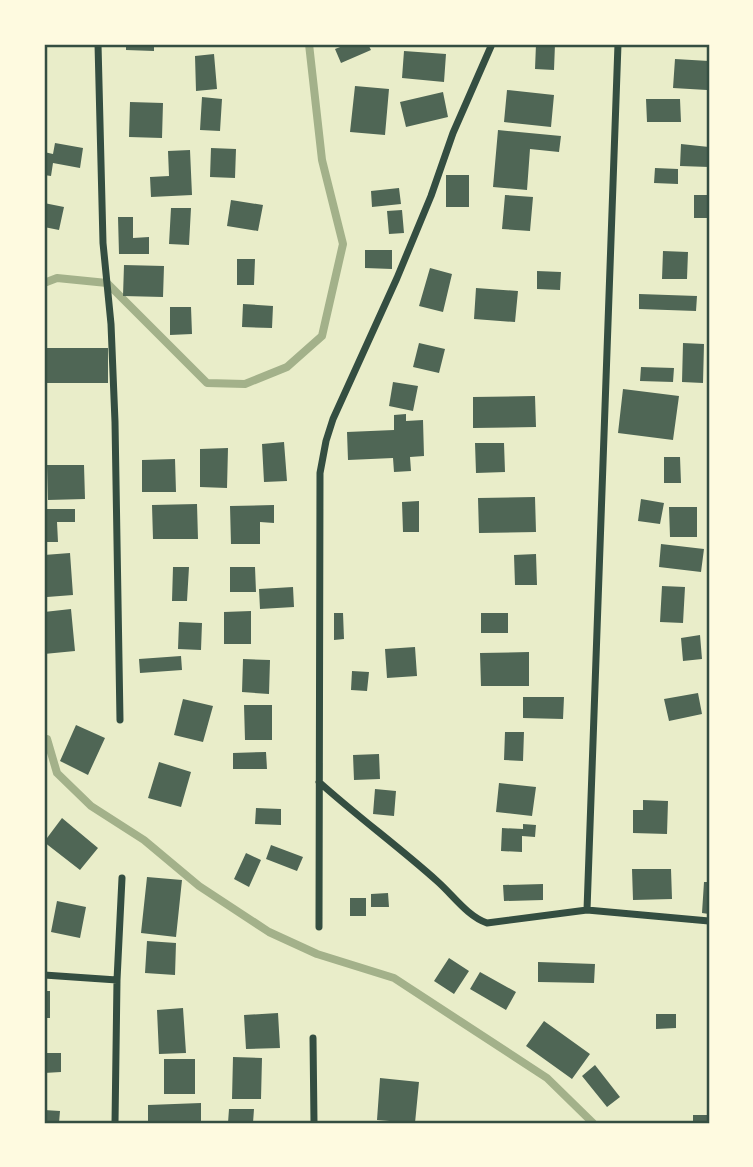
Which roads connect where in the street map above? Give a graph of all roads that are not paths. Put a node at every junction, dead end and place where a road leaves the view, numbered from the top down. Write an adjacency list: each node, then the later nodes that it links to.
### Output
1 (98, 44): 4 (street)
2 (492, 44): 5 (street)
3 (618, 44): 7 (street)
4 (120, 720)
5 (319, 782): 7 (street); 9 (street)
6 (122, 877): 11 (street)
7 (587, 910): 8 (street)
8 (709, 921)
9 (319, 927)
10 (44, 975): 11 (street)
11 (117, 980): 13 (street)
12 (313, 1038): 14 (street)
13 (114, 1123)
14 (314, 1123)

